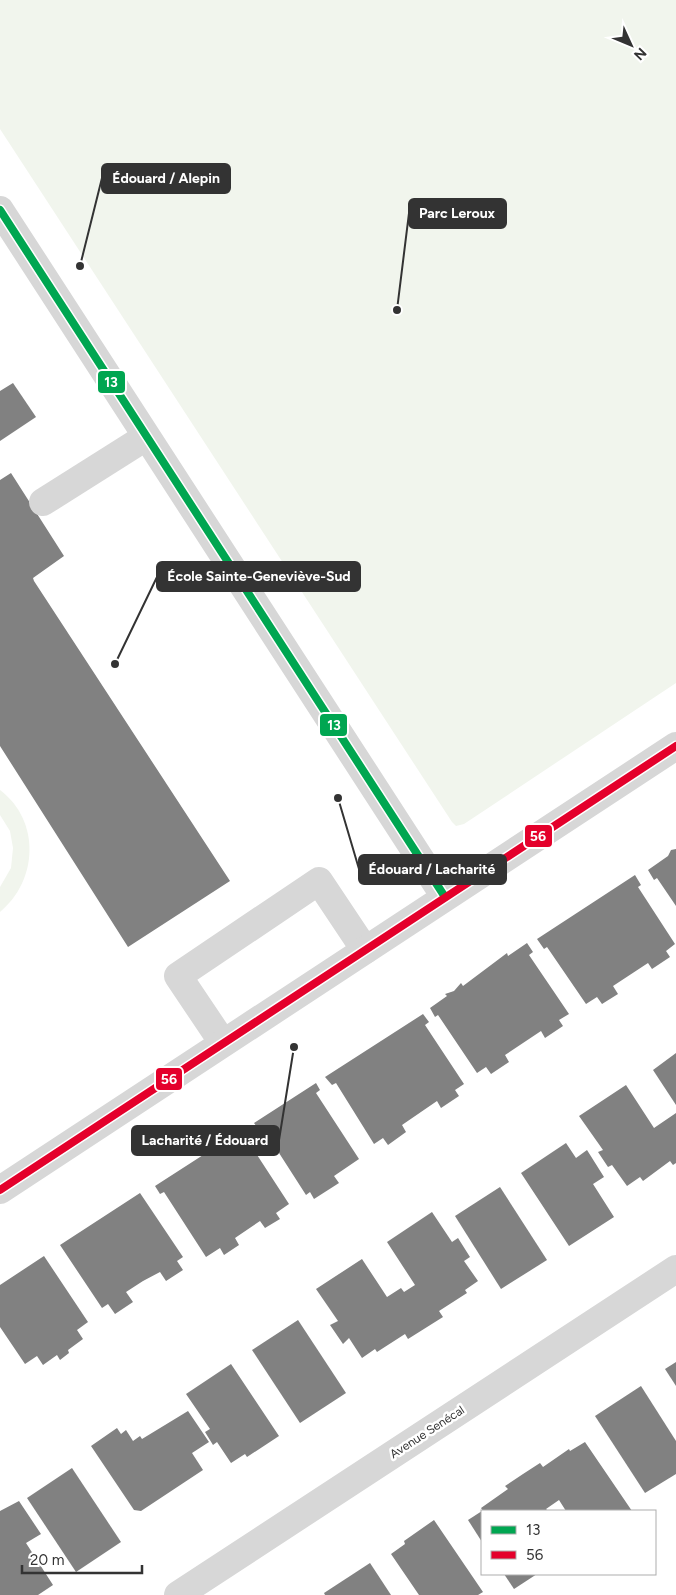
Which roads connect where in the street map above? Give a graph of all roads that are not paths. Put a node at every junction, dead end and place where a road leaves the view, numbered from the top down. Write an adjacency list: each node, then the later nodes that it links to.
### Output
1 (0, 210): 2 (street)
2 (146, 437): 3 (street); 5 (street)
3 (43, 502)
4 (676, 746): 5 (street)
5 (445, 896): 6 (street)
6 (365, 950): 7 (street); 7 (street)
7 (223, 1043): 8 (street)
8 (0, 1190)
9 (676, 1269): 10 (street, Avenue Senécal)
10 (178, 1595)

